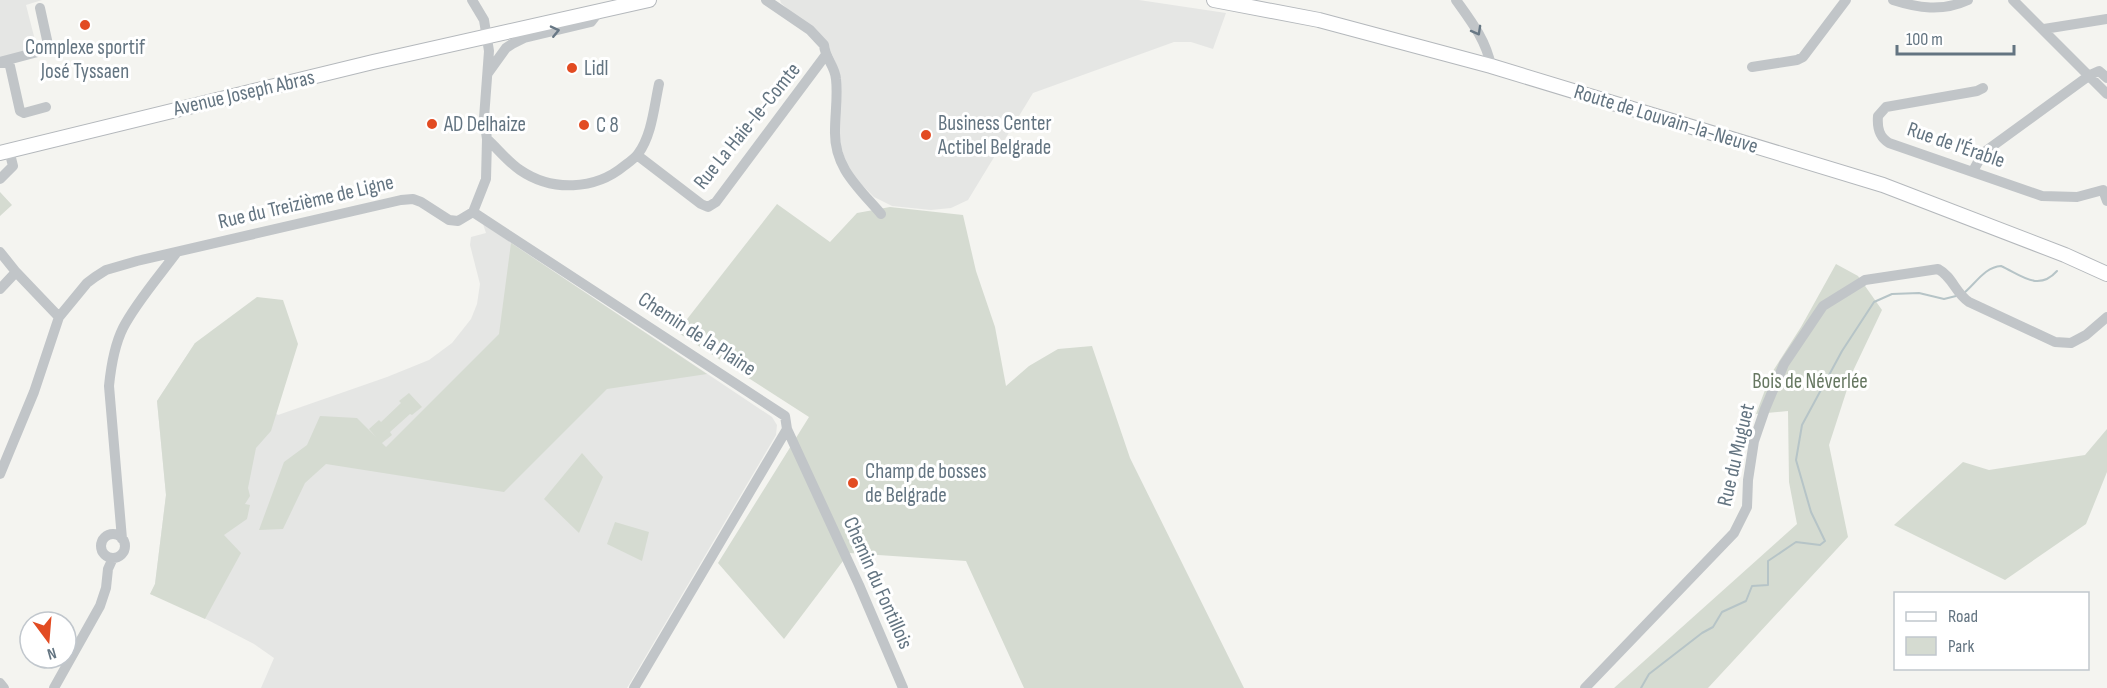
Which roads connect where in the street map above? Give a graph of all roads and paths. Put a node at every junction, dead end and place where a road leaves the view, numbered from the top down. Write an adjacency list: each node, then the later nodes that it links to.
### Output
1 (472, 0): 14 (street)
2 (643, 0): 11 (main road, Avenue Joseph Abras)
3 (766, 0): 15 (street)
4 (1214, 0): 17 (main road, Route de Louvain-la-Neuve)
5 (1456, 0): 17 (street, one-way to 17)
6 (1846, 0): 18 (street)
7 (1893, 0): 8 (street)
8 (1968, 0)
9 (2013, 0): 13 (street)
10 (40, 8): 16 (street)
11 (601, 9): 14 (main road, Avenue Joseph Abras); 20 (street, one-way to 11)
12 (2107, 18): 13 (street)
13 (2044, 29): 19 (street)
14 (488, 35): 20 (street); 27 (main road, Avenue Joseph Abras)
15 (825, 56): 28 (street, Rue La Haie-le-Comte); 33 (street)
16 (0, 63): 25 (street)
17 (1491, 66): 37 (main road, Route de Louvain-la-Neuve)
18 (1752, 67)
19 (2090, 75): 21 (street); 24 (street); 29 (street)
20 (487, 76): 26 (street)
21 (2107, 78)
22 (659, 84): 28 (street)
23 (1983, 88): 29 (street, Rue de l'Érable)
24 (2107, 94)
25 (46, 107)
26 (487, 139): 28 (street); 32 (street)
27 (4, 151): 30 (street)
28 (637, 155)
29 (1973, 171): 31 (street, Rue de l'Érable)
30 (0, 179)
31 (2107, 201)
32 (473, 212): 35 (street, Rue du Treizième de Ligne); 41 (street, Chemin de la Plaine)
33 (881, 214)
34 (0, 252): 36 (street)
35 (177, 252): 39 (street); 43 (street)
36 (16, 272): 38 (street); 39 (street)
37 (2107, 274)
38 (0, 289)
39 (59, 317): 42 (street)
40 (2107, 317): 52 (street, Rue du Muguet)
41 (787, 429): 50 (street); 51 (street, Chemin du Fontillois)
42 (0, 474)
43 (120, 510): 44 (street); 45 (street)
44 (106, 536): 45 (street); 46 (street)
45 (122, 539): 46 (street)
46 (113, 558): 49 (street)
47 (0, 683): 48 (street)
48 (4, 688)
49 (54, 688)
50 (634, 688)
51 (903, 688)
52 (1585, 688)

